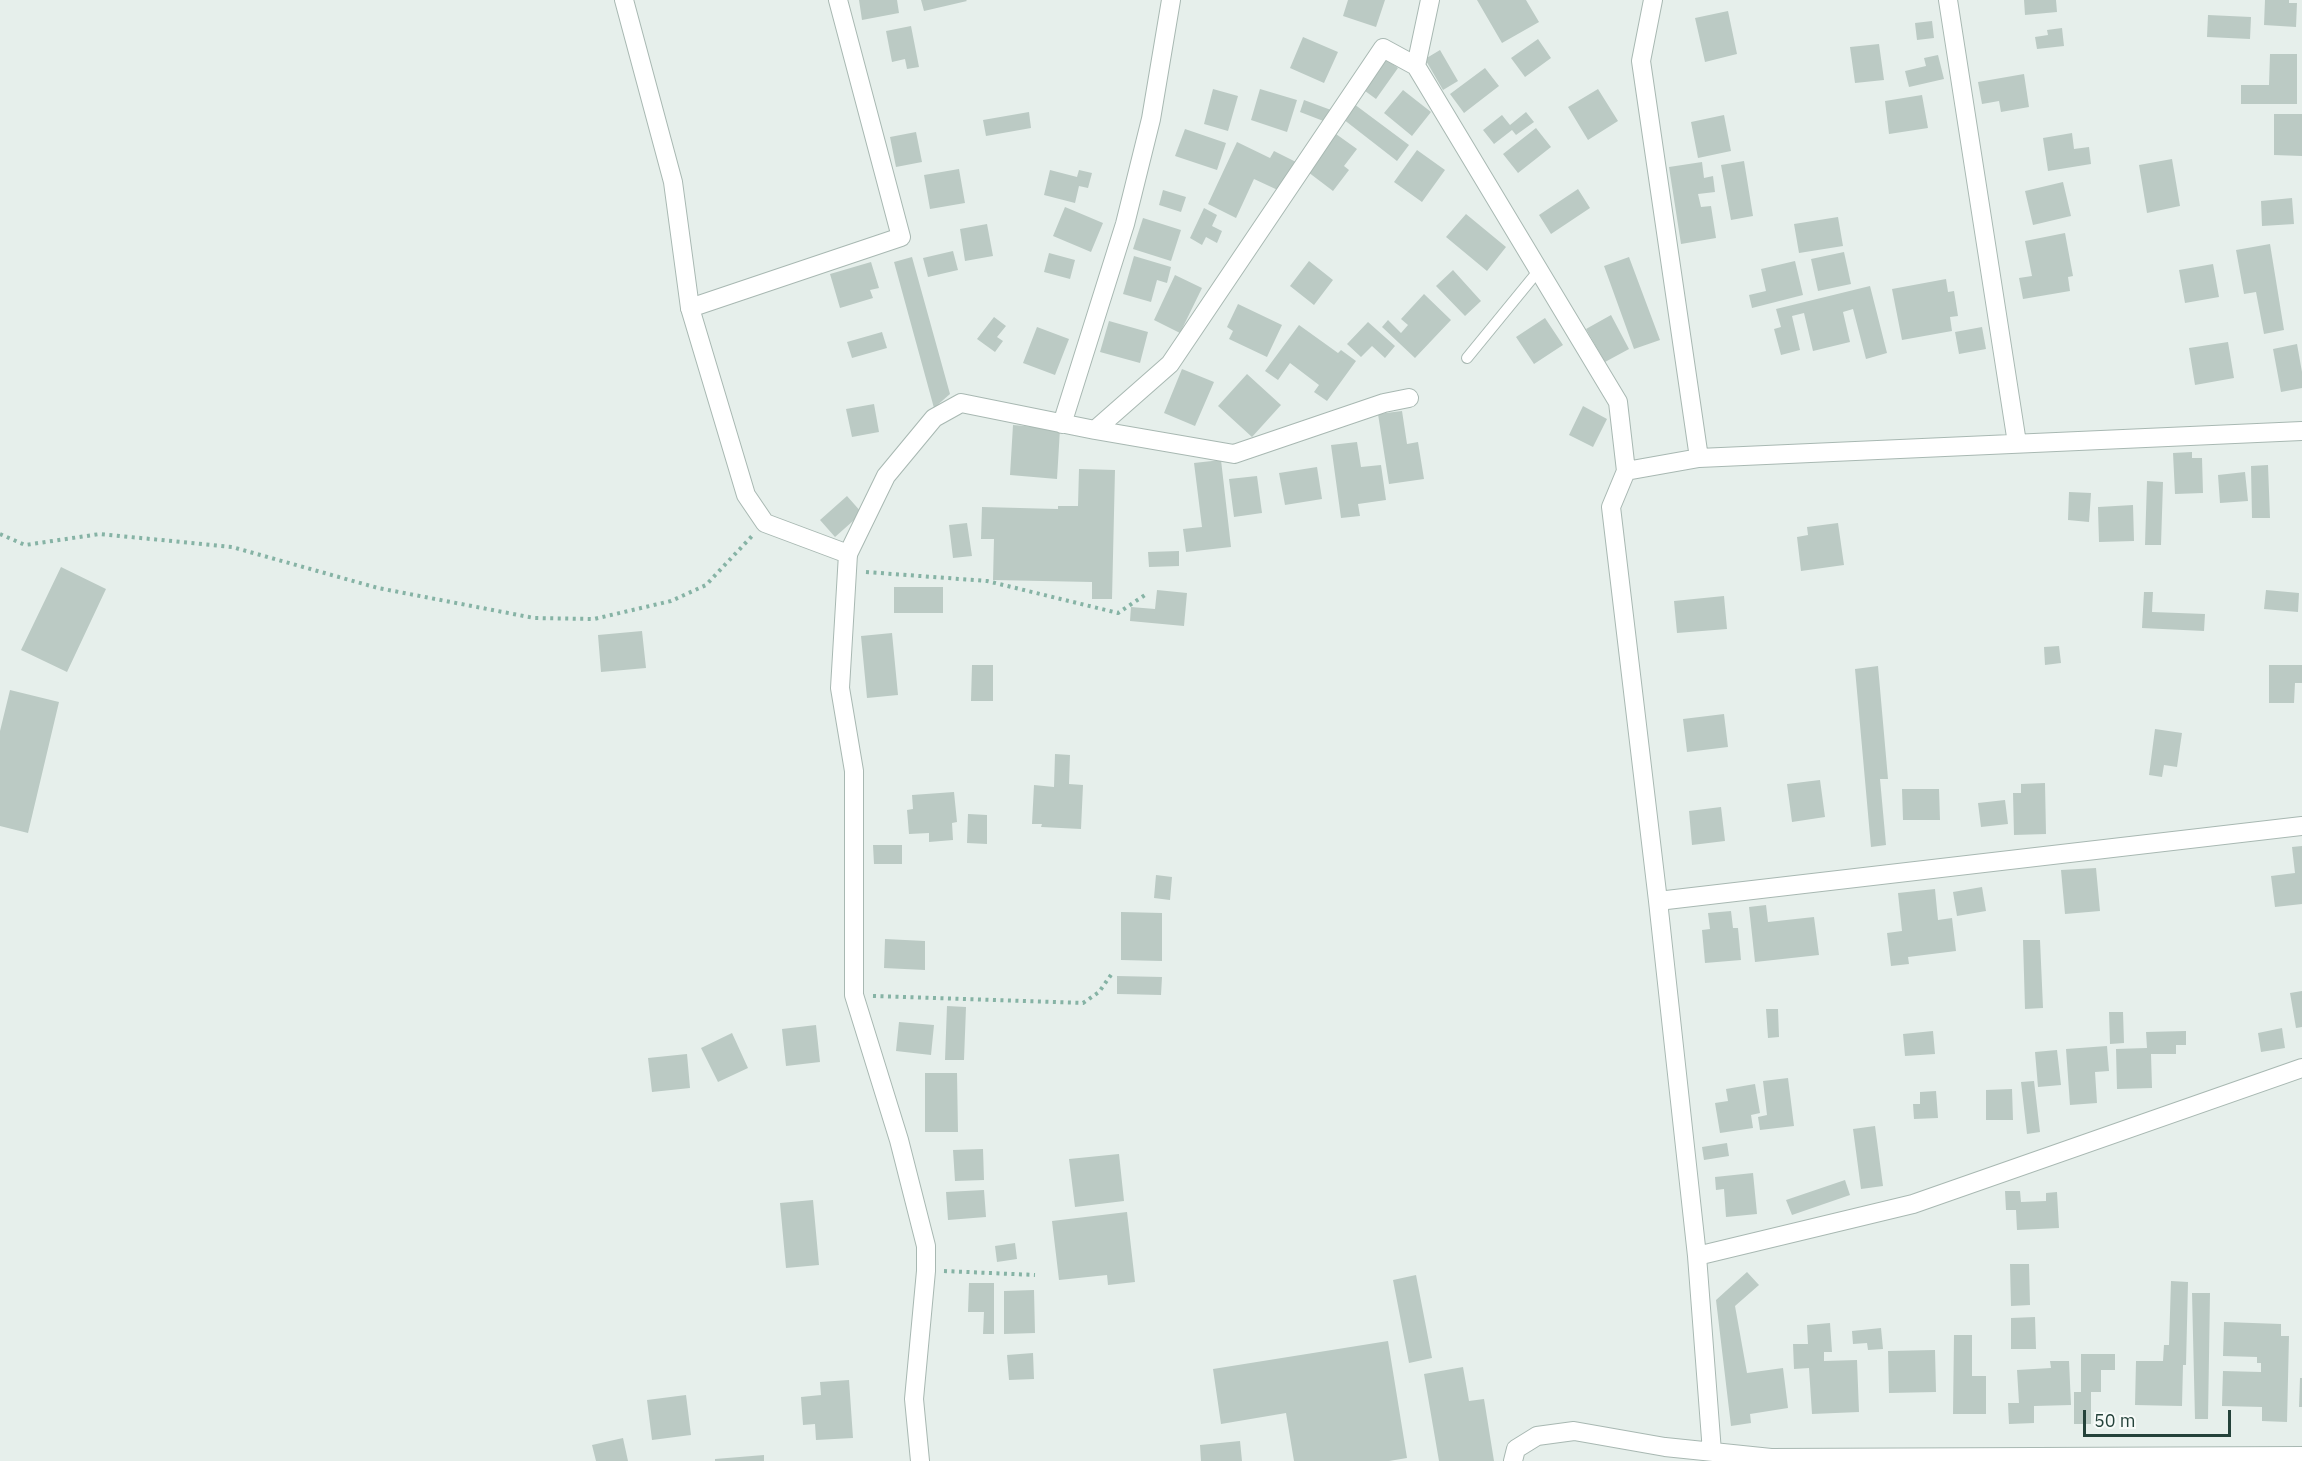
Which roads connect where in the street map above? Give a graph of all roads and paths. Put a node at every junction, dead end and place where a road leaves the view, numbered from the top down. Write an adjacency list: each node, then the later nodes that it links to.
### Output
1 (624, 0): 9 (street)
2 (838, 0): 9 (street)
3 (1171, 0): 12 (street)
4 (1430, 0): 7 (street)
5 (1653, 0): 16 (street)
6 (1948, 0): 15 (street)
7 (1416, 66): 8 (street); 13 (street)
8 (1539, 270): 10 (lane); 17 (street)
9 (690, 308): 18 (street)
10 (1467, 358)
11 (1409, 398): 13 (street)
12 (1062, 424): 13 (street); 20 (street)
13 (1095, 430)
14 (2302, 431): 15 (street)
15 (2017, 444): 16 (street)
16 (1699, 458): 17 (street)
17 (1626, 471): 23 (street)
18 (765, 523): 19 (path); 20 (street)
19 (0, 534)
20 (847, 562): 21 (path); 25 (street)
21 (1145, 595)
22 (2302, 826): 23 (street)
23 (1658, 901): 27 (street)
24 (1113, 972): 25 (path)
25 (854, 995): 28 (street)
26 (2302, 1068): 27 (street)
27 (1697, 1256): 30 (street)
28 (926, 1270): 29 (path); 33 (street)
29 (1035, 1275)
30 (1712, 1452): 32 (street); 34 (street)
31 (2302, 1456): 32 (street)
32 (2202, 1459)
33 (920, 1461)
34 (1513, 1461)

